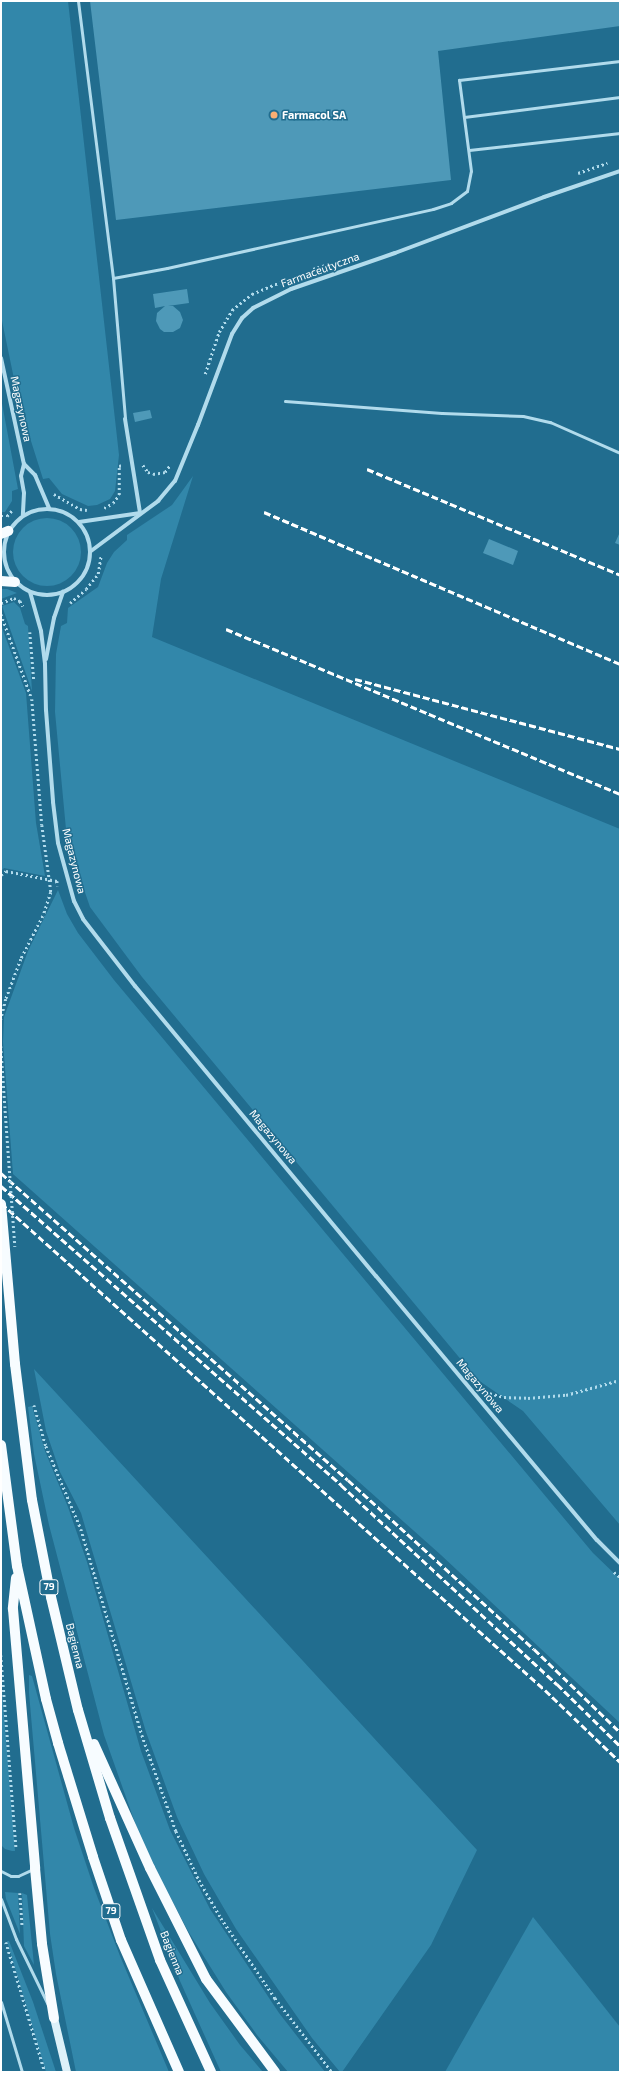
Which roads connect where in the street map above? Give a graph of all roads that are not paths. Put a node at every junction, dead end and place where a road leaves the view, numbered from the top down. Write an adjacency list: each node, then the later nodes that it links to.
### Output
1 (78, 1): 8 (lane)
2 (620, 60): 4 (lane)
3 (620, 97): 4 (lane)
4 (464, 116): 6 (lane)
5 (620, 133): 6 (lane)
6 (469, 150): 8 (lane)
7 (620, 171): 15 (street, Farmaceutyczna)
8 (113, 278): 11 (lane)
9 (1, 358): 13 (street, Magazynowa)
10 (285, 401): 12 (lane)
11 (125, 419): 15 (street)
12 (620, 453)
13 (24, 464): 14 (street, Magazynowa); 16 (street, Magazynowa)
14 (49, 508): 16 (street); 17 (street)
15 (140, 513): 17 (street, Farmaceutyczna); 19 (street, Farmaceutyczna)
16 (23, 515): 18 (street)
17 (79, 522): 19 (street)
18 (5, 532): 21 (street)
19 (90, 551): 23 (street)
20 (1, 581): 21 (main road)
21 (15, 582): 22 (street)
22 (30, 592): 23 (street); 24 (street, Magazynowa)
23 (63, 592): 24 (street, Magazynowa)
24 (45, 664): 27 (street, Magazynowa)
25 (1, 1204): 29 (main road, Bagienna / 79)
26 (1, 1446): 28 (main road, 79)
27 (620, 1563)
28 (17, 1566): 30 (main road); 37 (main road, 79)
29 (78, 1710): 38 (main road, Bagienna / 79); 39 (main road)
30 (34, 1868): 31 (lane); 34 (main road)
31 (1, 1871)
32 (1, 1899): 34 (lane)
33 (1, 2002): 35 (lane)
34 (54, 2018): 36 (street)
35 (22, 2072)
36 (67, 2072)
37 (179, 2072)
38 (211, 2072)
39 (275, 2072)

